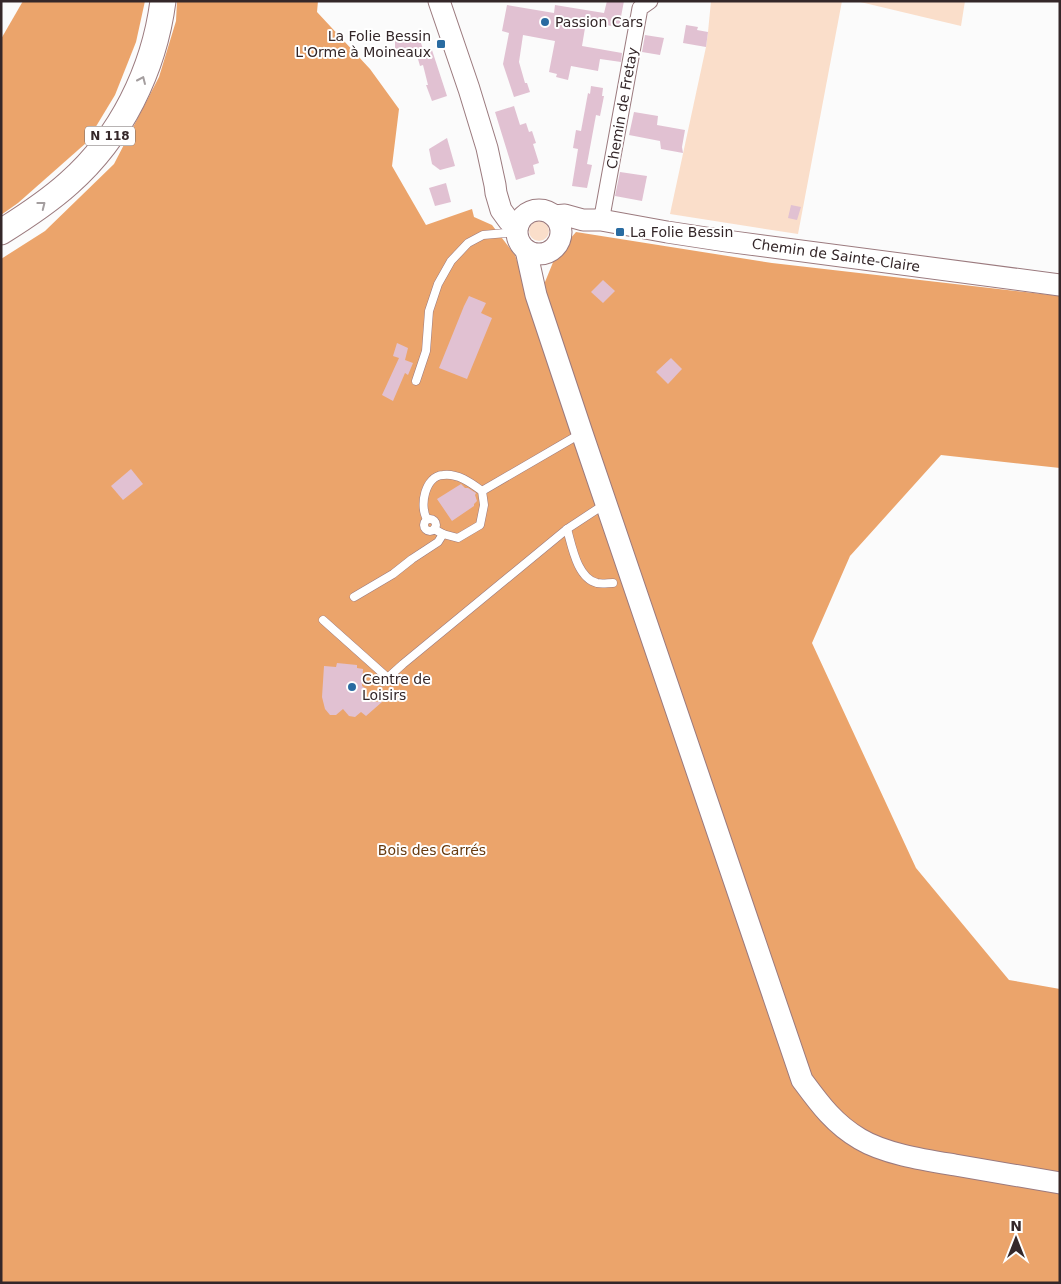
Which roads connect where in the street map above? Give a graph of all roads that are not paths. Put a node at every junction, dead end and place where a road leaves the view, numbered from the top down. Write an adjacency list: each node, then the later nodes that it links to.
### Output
1 (163, 1): 7 (highway, N 118, one-way to 1)
2 (439, 1): 6 (main road)
3 (650, 1): 5 (street, Chemin de Fretay)
4 (554, 216): 5 (main road, Chemin de Sainte-Claire); 6 (main road); 8 (main road)
5 (592, 220): 8 (main road); 9 (main road, Chemin de Sainte-Claire)
6 (522, 230): 8 (main road); 10 (main road); 11 (lane)
7 (1, 232)
8 (555, 245): 10 (main road)
9 (1060, 285)
10 (536, 295): 12 (main road)
11 (416, 381)
12 (582, 433): 13 (lane); 14 (main road)
13 (482, 491): 16 (lane); 16 (lane)
14 (606, 503): 15 (lane); 20 (main road)
15 (567, 529): 17 (lane); 19 (lane)
16 (443, 534): 18 (lane)
17 (614, 583)
18 (354, 597)
19 (323, 620)
20 (1060, 1183)

